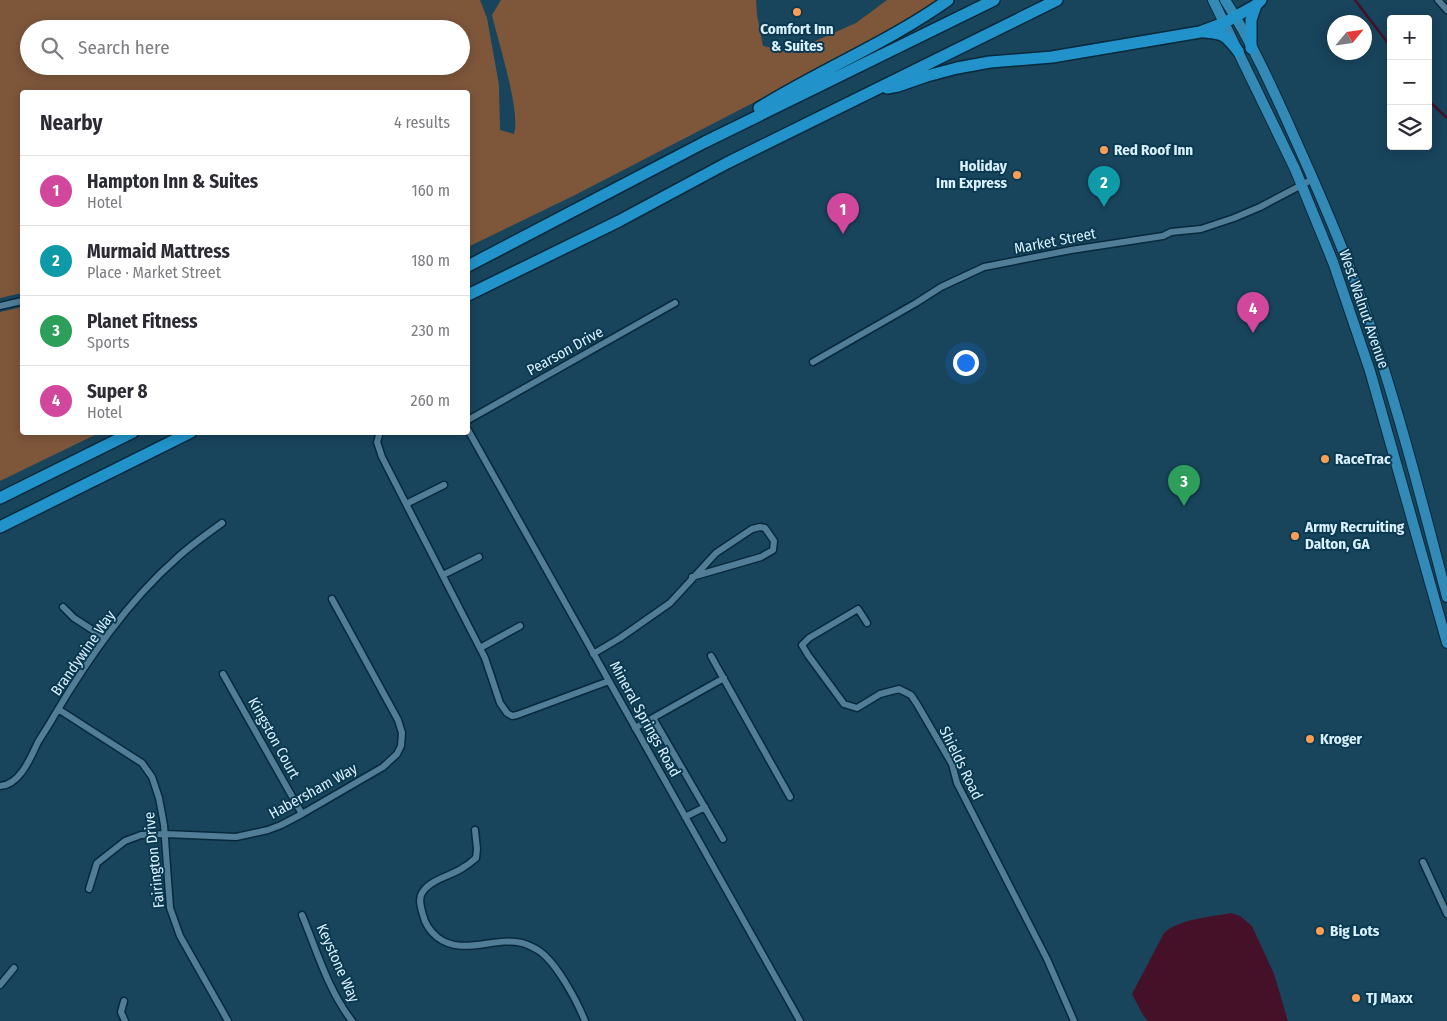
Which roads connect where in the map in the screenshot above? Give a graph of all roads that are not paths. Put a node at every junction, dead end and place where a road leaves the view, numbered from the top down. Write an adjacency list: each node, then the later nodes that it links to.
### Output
1 (948, 0): 15 (highway)
2 (994, 0): 15 (highway)
3 (1057, 0): 14 (highway)
4 (1213, 0): 10 (main road, West Walnut Avenue)
5 (1225, 0): 9 (main road, West Walnut Avenue)
6 (1438, 0): 8 (street)
7 (1259, 2): 9 (highway); 12 (highway)
8 (1447, 10)
9 (1236, 17): 10 (highway); 12 (main road, West Walnut Avenue)
10 (1224, 23): 11 (highway); 13 (main road, West Walnut Avenue)
11 (1200, 32): 13 (highway); 14 (highway)
12 (1251, 48): 16 (main road, West Walnut Avenue)
13 (1238, 51): 17 (main road, West Walnut Avenue)
14 (872, 91): 19 (highway)
15 (705, 142): 18 (highway)
16 (1313, 179): 17 (street, Market Street); 24 (main road, West Walnut Avenue)
17 (1300, 184): 23 (street, Market Street); 25 (main road, West Walnut Avenue)
18 (470, 265)
19 (470, 295)
20 (20, 301): 22 (street)
21 (675, 303): 26 (street, Pearson Drive)
22 (0, 306)
23 (813, 362)
24 (1389, 388): 25 (street); 39 (main road, West Walnut Avenue)
25 (1377, 393): 45 (main road, West Walnut Avenue)
26 (470, 419)
27 (470, 434): 47 (street, Mineral Springs Road)
28 (127, 435): 32 (highway)
29 (185, 435): 35 (highway)
30 (379, 435): 33 (street)
31 (444, 485): 33 (street)
32 (0, 498)
33 (406, 504): 37 (street)
34 (222, 523): 44 (street, Brandywine Way)
35 (0, 527)
36 (479, 557): 37 (street)
37 (442, 575): 46 (street)
38 (692, 578): 38 (street); 47 (street)
39 (1447, 597)
40 (332, 599): 58 (street, Habersham Way)
41 (63, 607): 44 (street)
42 (867, 623): 75 (street, Shields Road)
43 (520, 626): 46 (street)
44 (105, 638): 52 (street, Brandywine Way)
45 (1447, 643)
46 (480, 648): 51 (street)
47 (594, 654): 51 (street, Mineral Springs Road)
48 (712, 656): 50 (street)
49 (223, 674): 58 (street, Kingston Court)
50 (724, 678): 53 (street); 56 (street)
51 (609, 681): 54 (street, Mineral Springs Road)
52 (58, 709): 55 (street, Brandywine Way); 61 (street, Fairington Drive)
53 (653, 718): 54 (street); 57 (street)
54 (635, 728): 59 (street, Mineral Springs Road)
55 (0, 786)
56 (790, 797)
57 (705, 807): 59 (street); 62 (street)
58 (302, 814): 61 (street, Habersham Way)
59 (685, 817): 74 (street, Mineral Springs Road)
60 (475, 830): 73 (street)
61 (165, 834): 64 (street, Habersham Way); 71 (street, Fairington Drive)
62 (723, 839)
63 (1423, 862): 65 (street)
64 (89, 889)
65 (1447, 914)
66 (302, 915): 72 (street, Keystone Way)
67 (14, 968): 68 (street)
68 (0, 985)
69 (124, 1002): 70 (street)
70 (125, 1021)
71 (228, 1021)
72 (352, 1021)
73 (584, 1021)
74 (800, 1021)
75 (1074, 1021)

